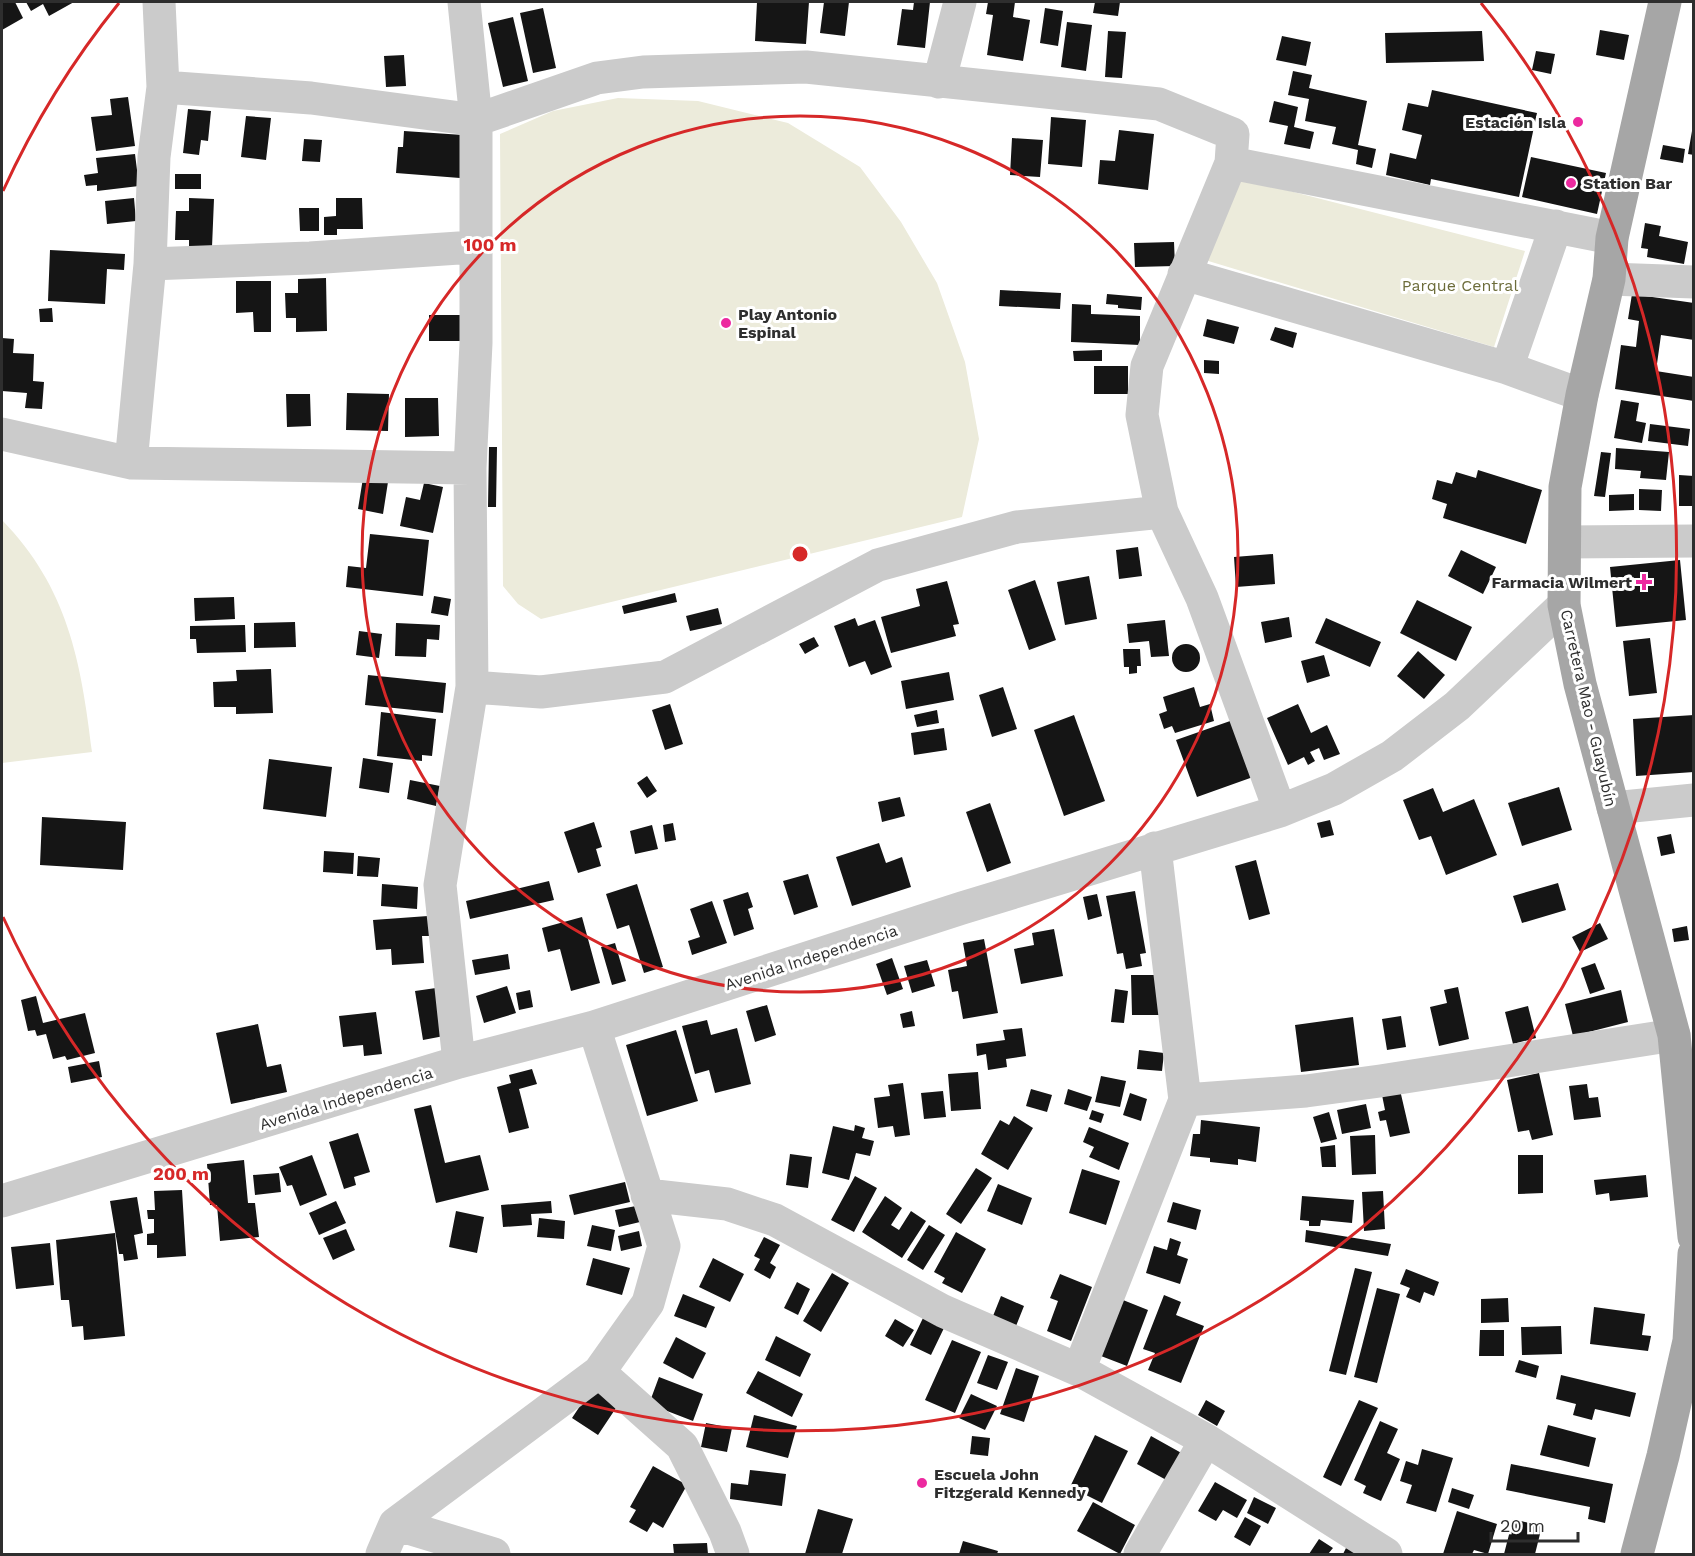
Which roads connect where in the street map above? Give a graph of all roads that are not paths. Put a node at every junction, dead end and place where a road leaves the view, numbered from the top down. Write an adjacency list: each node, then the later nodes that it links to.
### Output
1 (159, 2): 6 (street)
2 (464, 2): 7 (street)
3 (960, 2): 5 (street)
4 (1665, 2): 10 (main road, Carretera Mao - Guayubín)
5 (939, 82): 7 (street); 8 (street)
6 (163, 87): 7 (street); 12 (street)
7 (476, 120): 11 (street)
8 (1231, 163): 9 (street); 13 (street)
9 (1556, 226): 10 (street); 16 (street)
10 (1612, 238): 14 (main road, Carretera Mao - Guayubín)
11 (474, 247): 12 (street); 20 (street)
12 (150, 264): 19 (street)
13 (1184, 274): 16 (street); 21 (street)
14 (1610, 279): 15 (street); 17 (main road, Carretera Mao - Guayubín)
15 (1694, 282)
16 (1507, 368): 17 (street)
17 (1582, 396): 23 (main road, Carretera Mao - Guayubín)
18 (2, 434): 19 (street)
19 (131, 462): 20 (street)
20 (470, 468): 25 (street)
21 (1162, 512): 25 (street); 28 (street)
22 (1694, 541): 23 (street)
23 (1565, 542): 24 (main road, Carretera Mao - Guayubín)
24 (1564, 605): 27 (main road, Carretera Mao - Guayubín); 28 (street, Avenida Independencia)
25 (472, 687): 32 (street)
26 (1694, 800): 27 (street)
27 (1613, 808): 31 (main road, Carretera Mao - Guayubín)
28 (1280, 811): 29 (street, Avenida Independencia)
29 (1155, 848): 30 (street, Avenida Independencia); 34 (street)
30 (594, 1027): 32 (street, Avenida Independencia); 35 (street)
31 (1674, 1035): 33 (main road, Carretera Mao - Guayubín); 34 (street)
32 (459, 1062): 36 (street, Avenida Independencia)
33 (1686, 1076): 37 (main road, Carretera Mao - Guayubín)
34 (1185, 1100): 40 (street)
35 (646, 1195): 40 (street); 41 (street)
36 (2, 1201)
37 (1694, 1238)
38 (1694, 1254): 39 (main road)
39 (1691, 1341): 49 (main road)
40 (1079, 1370): 42 (street)
41 (599, 1372): 43 (street); 46 (street)
42 (1206, 1440): 47 (street); 48 (street)
43 (394, 1524): 44 (street); 45 (street)
44 (381, 1554)
45 (494, 1554)
46 (733, 1554)
47 (1140, 1554)
48 (1386, 1554)
49 (1637, 1554)

